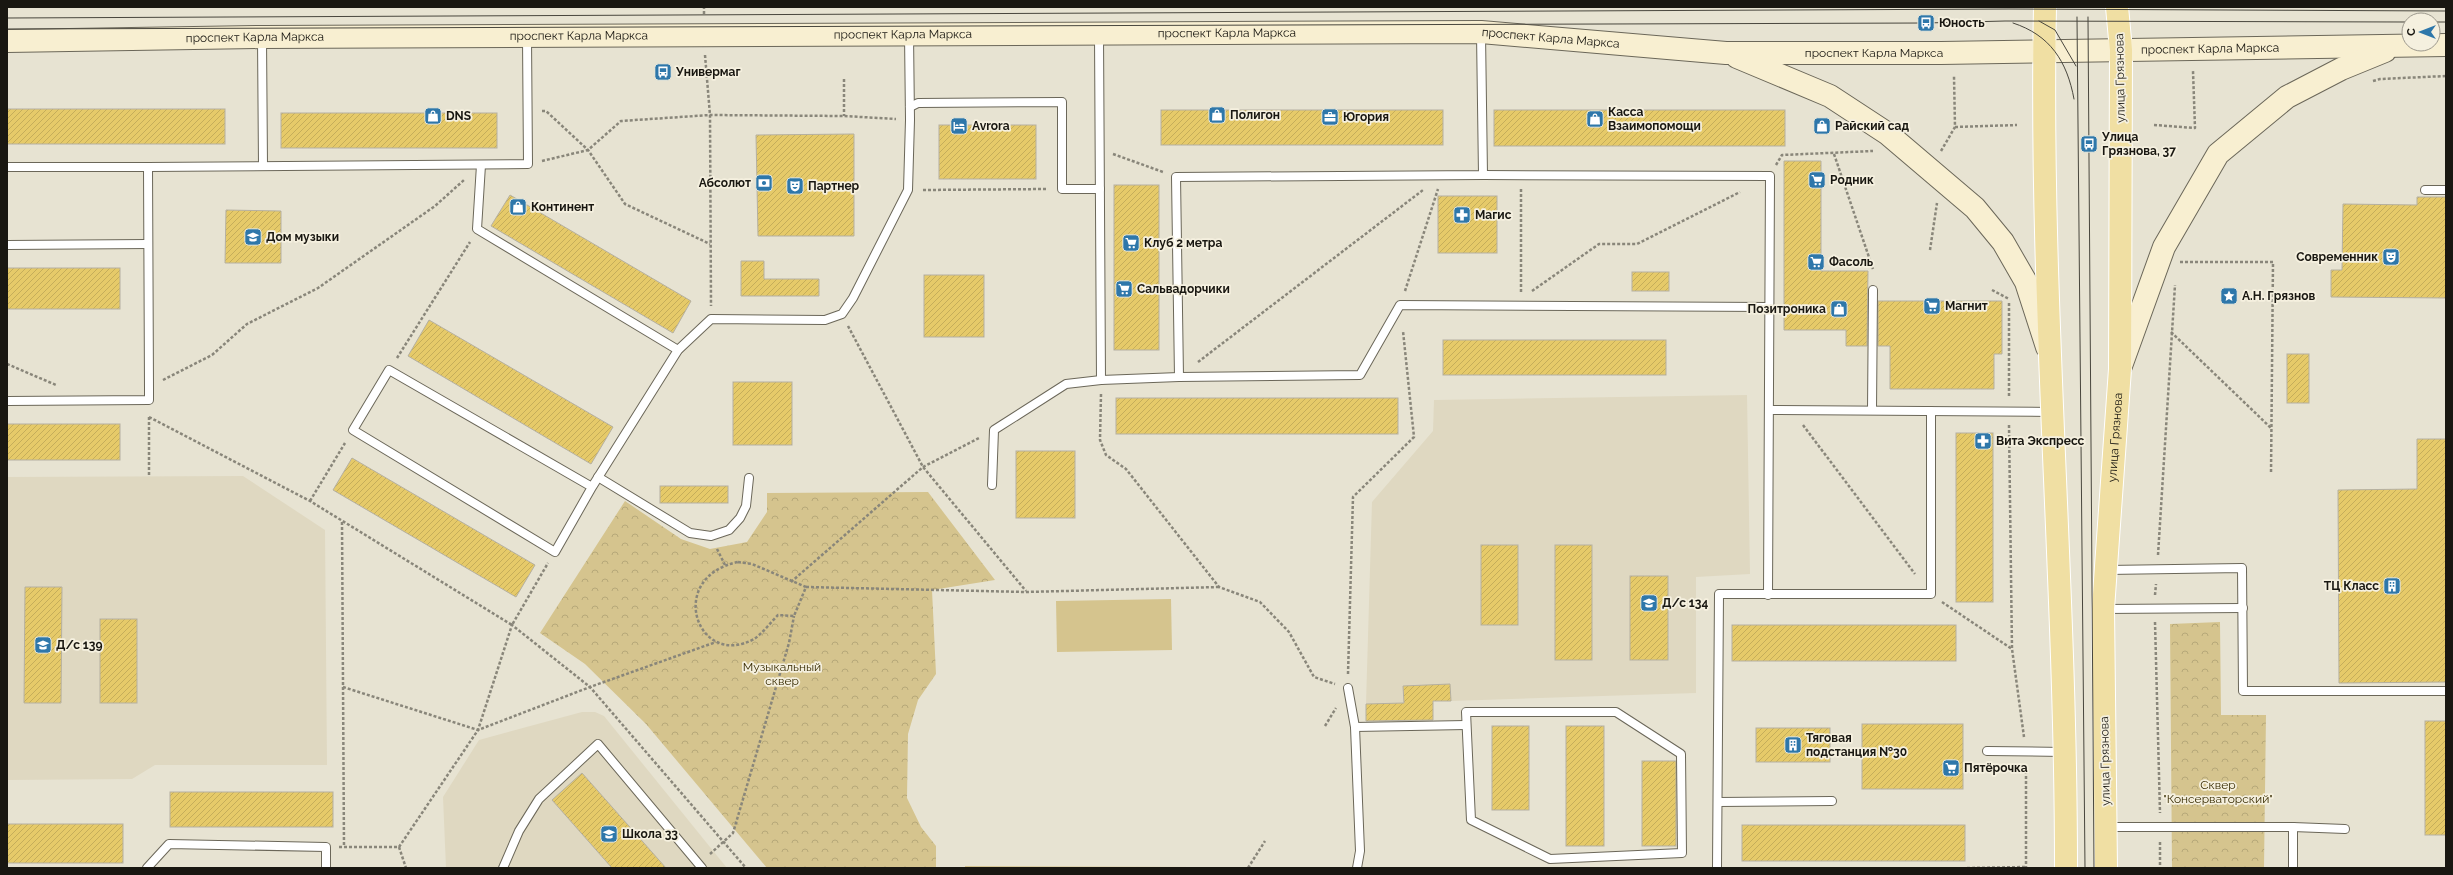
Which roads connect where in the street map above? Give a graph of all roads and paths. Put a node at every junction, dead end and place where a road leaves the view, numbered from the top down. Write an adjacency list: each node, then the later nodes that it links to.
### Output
1 (2045, 7): 12 (main road)
2 (2117, 7): 11 (main road, улица Грязнова)
3 (1481, 32): 5 (main road, проспект Карла Маркса); 13 (main road, проспект Карла Маркса); 38 (lane)
4 (909, 34): 5 (main road, проспект Карла Маркса); 6 (main road, проспект Карла Маркса); 20 (lane)
5 (1099, 34): 28 (lane)
6 (527, 36): 7 (main road, проспект Карла Маркса); 21 (lane)
7 (262, 37): 8 (main road, проспект Карла Маркса); 36 (lane)
8 (7, 41)
9 (2446, 45): 10 (main road, проспект Карла Маркса)
10 (2395, 47): 11 (main road, проспект Карла Маркса); 70 (main road)
11 (2121, 50): 12 (main road, проспект Карла Маркса); 70 (main road, улица Грязнова)
12 (2044, 51): 13 (main road, проспект Карла Маркса); 68 (main road)
13 (1726, 53): 68 (main road)
14 (2193, 71): 26 (path)
15 (1954, 76): 27 (path)
16 (2446, 76): 19 (path)
17 (844, 79): 23 (path)
18 (706, 80): 22 (path)
19 (2366, 83)
20 (910, 107): 24 (lane); 43 (lane)
21 (528, 110): 29 (path); 33 (lane)
22 (710, 115): 23 (path); 29 (path); 51 (path)
23 (844, 116): 24 (path)
24 (910, 120): 45 (lane)
25 (2017, 125): 27 (path)
26 (2154, 125)
27 (1954, 126): 31 (path)
28 (1100, 148): 42 (path); 44 (lane)
29 (588, 150): 33 (path); 51 (path)
30 (1874, 151): 32 (path)
31 (1939, 153)
32 (1834, 154): 41 (path); 55 (path)
33 (528, 164): 34 (lane)
34 (481, 165): 36 (lane); 49 (lane); 75 (path)
35 (148, 166): 36 (lane); 37 (lane); 50 (lane)
36 (262, 166)
37 (7, 167)
38 (1483, 175): 39 (lane); 40 (lane)
39 (1521, 175): 41 (lane); 59 (path)
40 (1442, 176): 42 (lane); 61 (path); 72 (path)
41 (1770, 176): 59 (path); 63 (lane)
42 (1176, 177): 72 (lane)
43 (1062, 189): 44 (lane); 45 (path)
44 (1100, 189): 73 (lane)
45 (908, 190): 64 (lane)
46 (2425, 190): 47 (lane)
47 (2446, 190)
48 (1943, 204): 53 (path)
49 (477, 229): 67 (lane); 71 (path)
50 (148, 244): 52 (lane); 75 (lane)
51 (710, 244): 65 (path)
52 (7, 245)
53 (1930, 250)
54 (2179, 256): 85 (path)
55 (1873, 269)
56 (1873, 290): 80 (lane)
57 (1992, 290): 60 (path)
58 (2005, 293): 60 (path)
59 (1520, 299): 62 (path)
60 (2009, 299): 82 (path)
61 (1400, 305): 62 (lane); 72 (lane); 113 (path)
62 (1509, 306): 63 (lane)
63 (1769, 307): 78 (lane)
64 (842, 314): 65 (lane); 88 (path)
65 (711, 318): 67 (lane)
66 (2171, 332): 85 (path)
67 (678, 350): 91 (lane)
68 (2051, 358): 83 (main road)
69 (7, 364): 74 (path)
70 (2120, 369): 98 (main road, улица Грязнова)
71 (389, 370): 86 (lane); 94 (lane)
72 (1179, 377): 73 (lane)
73 (1101, 380): 87 (lane); 101 (path)
74 (62, 387)
75 (149, 387): 76 (lane)
76 (149, 400): 77 (lane); 84 (path)
77 (7, 401)
78 (1769, 410): 79 (lane); 104 (lane)
79 (1792, 410): 80 (lane); 103 (path)
80 (1872, 410): 81 (lane)
81 (1931, 411): 82 (lane); 103 (lane)
82 (2009, 412): 83 (lane); 110 (path)
83 (2052, 412): 121 (main road)
84 (149, 417): 90 (path); 95 (path)
85 (2271, 428): 89 (path)
86 (353, 430): 95 (path); 97 (lane)
87 (994, 430): 88 (path); 93 (lane)
88 (923, 467): 99 (path); 102 (path)
89 (2271, 474)
90 (149, 476)
91 (598, 477): 92 (lane); 94 (lane)
92 (749, 478)
93 (992, 485)
94 (592, 487): 97 (lane)
95 (310, 501): 96 (path)
96 (342, 522): 108 (path); 111 (path)
97 (555, 552): 108 (path)
98 (2106, 570): 105 (lane); 106 (main road, улица Грязнова)
99 (791, 582): 100 (path); 109 (path)
100 (806, 587): 102 (path); 107 (path)
101 (1219, 587): 102 (path); 113 (path)
102 (1026, 592)
103 (1931, 594): 104 (lane); 110 (path)
104 (1768, 595): 123 (lane)
105 (2243, 608): 106 (lane); 114 (lane)
106 (2103, 609): 124 (main road, улица Грязнова)
107 (794, 616): 109 (path); 128 (path)
108 (512, 625): 112 (path); 118 (path)
109 (716, 642): 112 (path)
110 (2012, 650): 120 (path)
111 (343, 687): 118 (path); 130 (path)
112 (590, 687): 118 (path); 128 (path)
113 (1348, 688): 116 (path); 117 (lane)
114 (2446, 691)
115 (1466, 725): 115 (lane); 117 (lane)
116 (1325, 726)
117 (1355, 727): 140 (lane)
118 (478, 730): 131 (path)
119 (1987, 751): 120 (lane)
120 (2026, 751): 121 (lane); 133 (path)
121 (2066, 752): 143 (main road)
122 (1832, 801): 123 (lane)
123 (1718, 802): 141 (lane)
124 (2106, 827): 125 (lane); 144 (main road, улица Грязнова)
125 (2293, 827): 126 (lane); 145 (lane)
126 (2345, 829)
127 (1265, 841): 139 (path)
128 (723, 842): 132 (path); 138 (path)
129 (326, 847): 130 (path); 134 (lane); 135 (lane)
130 (344, 847): 131 (path)
131 (399, 848): 136 (path)
132 (700, 866): 137 (lane)
133 (2026, 867): 142 (path)
134 (147, 868)
135 (326, 868)
136 (406, 868)
137 (503, 868)
138 (746, 868)
139 (1248, 868)
140 (1357, 868)
141 (1717, 868)
142 (1967, 868)
143 (2066, 868)
144 (2106, 868)
145 (2293, 868)

